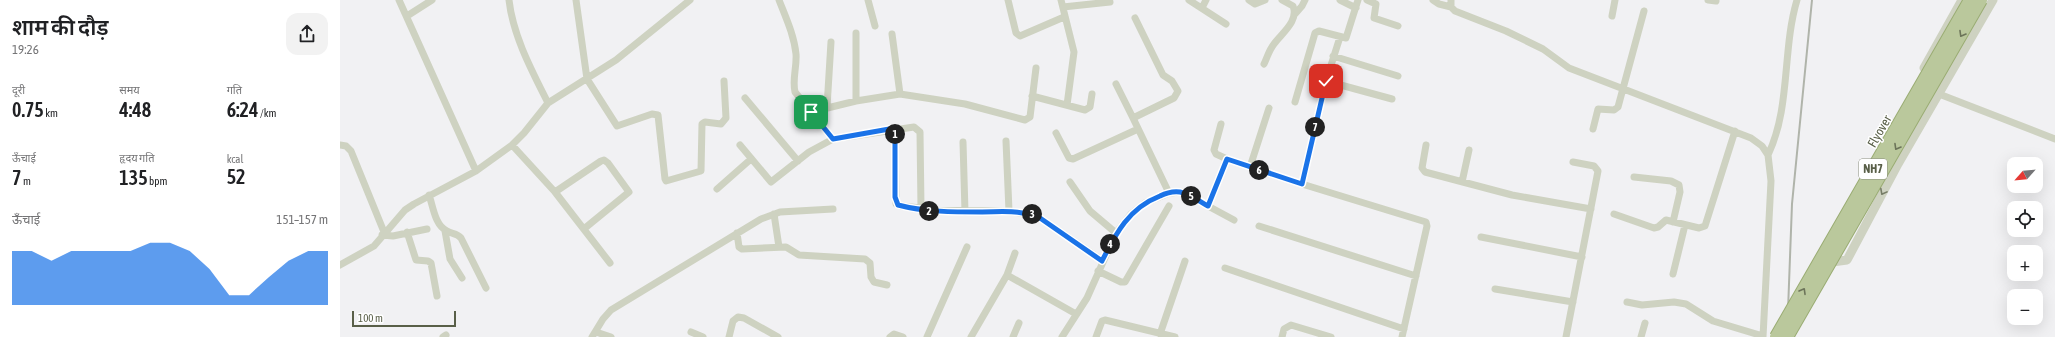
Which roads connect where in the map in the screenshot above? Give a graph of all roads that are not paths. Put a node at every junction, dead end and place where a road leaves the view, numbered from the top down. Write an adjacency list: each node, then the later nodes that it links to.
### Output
1 (399, 0): 32 (street)
2 (432, 0): 32 (street)
3 (509, 0): 60 (street)
4 (576, 0): 47 (street)
5 (690, 0): 47 (street)
6 (778, 0): 64 (street)
7 (868, 0): 37 (street)
8 (1008, 0): 34 (street)
9 (1189, 0): 28 (street)
10 (1206, 0): 28 (street)
11 (1249, 0): 12 (street)
12 (1265, 0)
13 (1282, 0): 31 (street)
14 (1305, 0): 31 (street)
15 (1340, 0): 29 (street)
16 (1358, 0): 29 (street)
17 (1367, 0): 38 (street)
18 (1433, 0): 27 (street)
19 (1615, 0): 33 (street)
20 (1797, 0): 81 (street)
21 (1962, 0): 54 (street, one-way to 21)
22 (1970, 0): 162 (highway, Flyover / NH7, one-way to 22, bridge)
23 (1981, 0): 163 (highway, Flyover / NH7, one-way to 163, bridge)
24 (1993, 0): 54 (street)
25 (1110, 2): 26 (street)
26 (1062, 4): 34 (street)
27 (1451, 4): 51 (street)
28 (1202, 8): 36 (street)
29 (1356, 8): 41 (street)
30 (1644, 11): 51 (street)
31 (1295, 14): 44 (street)
32 (407, 16): 87 (street)
33 (1612, 16)
34 (1064, 17): 61 (street)
35 (1135, 18): 65 (street)
36 (1226, 24)
37 (874, 26)
38 (1398, 26)
39 (856, 33): 58 (street)
40 (892, 34): 52 (street)
41 (1340, 37): 43 (street); 59 (street)
42 (831, 42): 62 (street)
43 (1333, 56): 46 (street); 49 (street)
44 (1264, 64)
45 (1036, 68): 55 (street)
46 (1398, 76)
47 (586, 79): 48 (street); 60 (street)
48 (724, 80)
49 (1326, 81): 57 (street); 91 (street)
50 (1116, 84): 65 (street)
51 (1623, 89): 69 (street); 70 (street)
52 (900, 94): 55 (street); 58 (street)
53 (1092, 94): 61 (street)
54 (1939, 94): 73 (street)
55 (1032, 96): 61 (street)
56 (745, 98): 84 (street)
57 (1392, 99)
58 (856, 101): 62 (street)
59 (1295, 102)
60 (548, 103): 77 (street)
61 (1067, 105)
62 (827, 107): 64 (street)
63 (1269, 108): 86 (street)
64 (811, 112): 72 (street)
65 (1133, 118): 68 (street)
66 (1221, 124): 83 (street)
67 (895, 128): 72 (street); 98 (street); 98 (street)
68 (1138, 129): 71 (street); 94 (street)
69 (1593, 129)
70 (1735, 131): 81 (street); 107 (street)
71 (1056, 133)
72 (833, 139): 84 (street)
73 (2055, 139)
74 (1006, 141): 101 (street)
75 (963, 142): 102 (street)
76 (340, 145): 115 (street)
77 (512, 145): 87 (street); 93 (street)
78 (1426, 145): 90 (street)
79 (740, 146): 82 (street)
80 (1469, 150): 90 (street)
81 (1768, 155): 144 (street)
82 (751, 158): 84 (street); 92 (street)
83 (1227, 159): 86 (street); 97 (street)
84 (798, 161)
85 (1574, 162): 100 (street)
86 (1250, 167): 91 (street)
87 (476, 171): 95 (street)
88 (1634, 177): 106 (street)
89 (1070, 182): 114 (street)
90 (1462, 182): 100 (street)
91 (1302, 184): 129 (street)
92 (717, 189)
93 (555, 192): 109 (street); 109 (street)
94 (1169, 193): 97 (street); 114 (street)
95 (430, 195): 111 (street); 115 (street)
96 (1169, 206): 126 (street)
97 (1208, 206): 105 (street)
98 (921, 208): 102 (street)
99 (833, 209): 103 (street)
100 (1591, 209): 120 (street)
101 (1009, 211): 102 (street); 121 (street)
102 (965, 212)
103 (774, 214): 113 (street); 117 (street)
104 (1614, 214): 106 (street)
105 (1234, 220)
106 (1673, 222): 107 (street)
107 (1685, 225): 127 (street)
108 (1259, 226): 129 (street)
109 (584, 228): 123 (street)
110 (426, 229): 112 (street)
111 (445, 231): 130 (street); 132 (street)
112 (407, 232): 115 (street); 134 (street)
113 (737, 233): 117 (street); 142 (street)
114 (1116, 233): 121 (street)
115 (383, 234): 124 (street)
116 (1481, 237): 120 (street)
117 (779, 247): 131 (street)
118 (967, 247): 151 (street)
119 (1015, 253): 128 (street)
120 (1582, 257): 135 (street)
121 (1102, 261): 126 (street)
122 (1185, 261): 143 (street)
123 (610, 263)
124 (340, 265)
125 (1225, 268): 140 (street)
126 (1098, 271): 137 (street)
127 (1673, 274)
128 (1007, 275): 137 (street); 152 (street)
129 (1416, 276): 140 (street)
130 (462, 278)
131 (887, 285)
132 (486, 288)
133 (1495, 289): 135 (street)
134 (437, 296)
135 (1573, 302): 160 (street)
136 (1627, 302): 144 (street)
137 (1076, 314): 154 (street)
138 (1019, 323): 153 (street)
139 (1645, 323): 161 (street)
140 (1404, 329): 159 (street)
141 (692, 332): 146 (street)
142 (594, 334): 145 (street)
143 (1160, 334): 155 (street); 156 (street)
144 (1763, 336)
145 (611, 337)
146 (703, 337)
147 (729, 337): 148 (street)
148 (778, 337)
149 (890, 337): 150 (street)
150 (903, 337)
151 (926, 337)
152 (971, 337)
153 (1013, 337)
154 (1062, 337)
155 (1096, 337)
156 (1176, 337)
157 (1282, 337): 158 (street)
158 (1331, 337)
159 (1402, 337)
160 (1566, 337)
161 (1641, 337)
162 (1776, 337)
163 (1787, 337)

